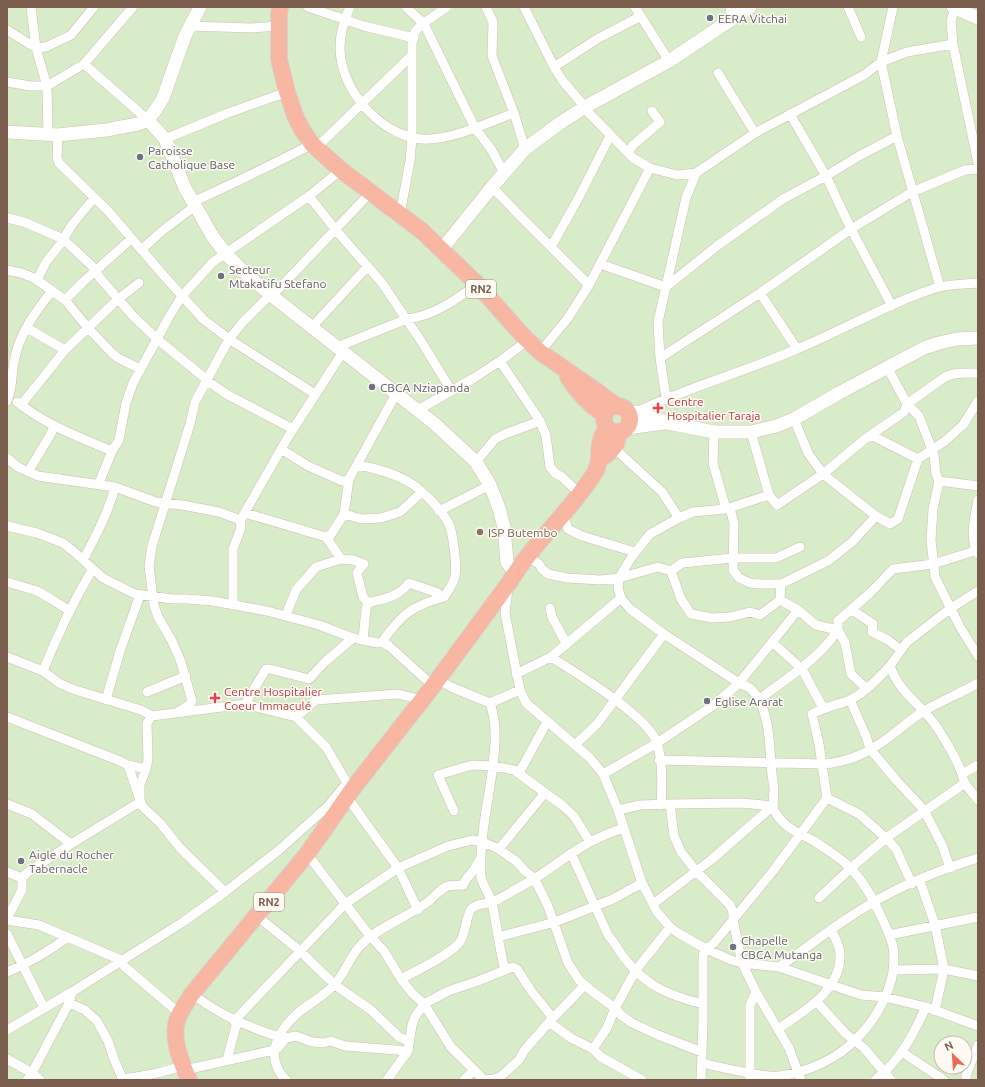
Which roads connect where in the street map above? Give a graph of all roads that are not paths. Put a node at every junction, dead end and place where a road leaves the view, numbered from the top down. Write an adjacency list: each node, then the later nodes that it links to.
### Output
1 (31, 7): 29 (street)
2 (94, 7): 29 (street)
3 (133, 7): 33 (street)
4 (200, 7): 23 (street)
5 (280, 7): 24 (highway, RN2)
6 (308, 7): 20 (street)
7 (350, 7): 20 (street)
8 (406, 7): 22 (street)
9 (447, 7): 22 (street)
10 (486, 7): 42 (street)
11 (524, 7): 34 (street)
12 (635, 7): 18 (street)
13 (731, 7): 21 (street)
14 (750, 7): 21 (street)
15 (848, 7): 26 (street)
16 (893, 7): 32 (street)
17 (954, 7): 19 (street); 28 (street)
18 (641, 16): 31 (street); 34 (street)
19 (978, 18)
20 (344, 19): 27 (street); 39 (street)
21 (729, 20): 31 (street)
22 (424, 24): 27 (street); 45 (street)
23 (190, 26): 24 (street); 44 (street)
24 (279, 26): 38 (highway, RN2)
25 (7, 30): 29 (street)
26 (861, 37)
27 (414, 38): 30 (street)
28 (952, 44): 32 (street); 56 (street)
29 (36, 48): 37 (street)
30 (412, 55): 39 (street); 51 (street)
31 (669, 60): 40 (street)
32 (881, 62): 43 (street); 50 (street)
33 (84, 64): 37 (street); 44 (street)
34 (554, 67): 40 (street)
35 (718, 73): 47 (street)
36 (7, 82): 37 (street)
37 (47, 86): 48 (street)
38 (287, 92): 52 (street); 53 (highway, RN2)
39 (361, 104): 51 (street); 53 (street)
40 (585, 107): 49 (street); 54 (street)
41 (652, 111): 55 (street)
42 (514, 113): 45 (street); 54 (street)
43 (790, 114): 47 (street); 62 (street)
44 (148, 120): 48 (street); 52 (street)
45 (475, 128): 51 (street); 60 (street)
46 (7, 132): 48 (street)
47 (755, 133): 61 (street)
48 (53, 135): 67 (street)
49 (610, 136): 55 (street); 75 (street)
50 (896, 136): 62 (street); 65 (street)
51 (412, 138): 69 (street)
52 (165, 139): 68 (street)
53 (314, 146): 59 (highway, RN2); 68 (street)
54 (525, 149): 60 (street)
55 (628, 153): 57 (street)
56 (978, 163)
57 (650, 168): 61 (street); 79 (street)
58 (978, 169): 65 (street)
59 (341, 170): 64 (highway, RN2); 66 (street)
60 (504, 172): 63 (street)
61 (696, 173): 89 (street)
62 (826, 176): 72 (street); 89 (street)
63 (492, 187): 75 (street); 76 (street)
64 (371, 192): 69 (highway, RN2); 71 (street)
65 (912, 192): 72 (street); 88 (street)
66 (309, 196): 71 (street); 78 (street)
67 (94, 198): 73 (street); 74 (street)
68 (194, 204): 77 (street); 78 (street)
69 (400, 214): 76 (highway, RN2)
70 (7, 218): 73 (street)
71 (335, 229): 80 (street); 92 (street)
72 (851, 229): 91 (street); 96 (street)
73 (63, 239): 82 (street); 83 (street)
74 (131, 239): 77 (street); 82 (street)
75 (551, 247): 87 (street)
76 (442, 249): 86 (highway, RN2)
77 (141, 250): 93 (street)
78 (225, 253): 92 (street); 93 (street)
79 (600, 264): 87 (street); 89 (street)
80 (368, 266): 97 (street); 98 (street)
81 (7, 270): 83 (street)
82 (95, 271): 94 (street); 95 (street)
83 (37, 280): 90 (street)
84 (139, 283): 95 (street)
85 (978, 283): 88 (street)
86 (477, 284): 97 (street); 101 (highway, RN2)
87 (589, 285): 108 (street)
88 (940, 286): 96 (street)
89 (666, 287): 109 (street)
90 (52, 291): 94 (street); 99 (street)
91 (760, 293): 106 (street); 109 (street)
92 (271, 295): 98 (street); 103 (street)
93 (182, 296): 103 (street); 104 (street)
94 (65, 300): 100 (street)
95 (117, 300): 100 (street); 104 (street)
96 (892, 306): 106 (street)
97 (407, 319): 105 (street); 115 (street)
98 (312, 327): 105 (street)
99 (27, 328): 107 (street); 118 (street)
100 (88, 328): 107 (street); 112 (street)
101 (525, 338): 108 (highway, RN2); 110 (street)
102 (978, 338): 111 (street)
103 (229, 339): 114 (street); 116 (street)
104 (157, 340): 112 (street); 114 (street)
105 (340, 349): 116 (street); 117 (street)
106 (797, 349): 119 (street)
107 (65, 350): 122 (street)
108 (540, 352): 124 (highway, RN2)
109 (660, 358): 119 (street)
110 (500, 361): 115 (street); 126 (street)
111 (887, 367): 121 (street); 125 (street)
112 (140, 369): 134 (street)
113 (978, 373): 121 (street)
114 (206, 380): 128 (street); 153 (street)
115 (451, 390): 123 (street)
116 (315, 394): 128 (street)
117 (396, 394): 123 (street); 140 (street)
118 (9, 398): 122 (street)
119 (666, 398): 124 (street)
120 (978, 401): 135 (street)
121 (907, 404): 131 (street); 135 (street)
122 (21, 405): 127 (street)
123 (416, 410): 139 (street)
124 (619, 419): 129 (street); 132 (highway); 138 (highway, RN2)
125 (794, 419): 130 (street); 142 (street)
126 (540, 421): 139 (street); 150 (street)
127 (53, 426): 134 (street); 141 (street)
128 (293, 429): 133 (street)
129 (714, 432): 130 (street); 154 (street)
130 (751, 432): 151 (street)
131 (871, 435): 137 (street); 142 (street)
132 (614, 448): 138 (highway, RN2); 159 (street)
133 (281, 449): 143 (street); 156 (street)
134 (112, 451): 145 (street)
135 (932, 451): 137 (street); 144 (street)
136 (7, 458): 141 (street)
137 (918, 459): 158 (street)
138 (600, 460): 150 (highway, RN2)
139 (476, 462): 146 (street)
140 (357, 465): 143 (street); 149 (street)
141 (28, 472): 145 (street)
142 (823, 474): 151 (street); 158 (street)
143 (349, 478): 157 (street)
144 (938, 481): 148 (street); 171 (street)
145 (99, 483): 147 (street)
146 (490, 485): 155 (street); 174 (street)
147 (115, 486): 153 (street); 170 (street)
148 (978, 486)
149 (422, 492): 155 (street); 157 (street)
150 (580, 494): 160 (highway, RN2)
151 (769, 495): 154 (street)
152 (978, 500): 166 (street)
153 (165, 504): 161 (street); 180 (street)
154 (728, 508): 159 (street); 168 (street)
155 (439, 511): 181 (street)
156 (245, 513): 161 (street); 163 (street)
157 (344, 514): 163 (street)
158 (876, 516): 177 (street)
159 (678, 518): 165 (street)
160 (557, 521): 165 (street); 167 (highway, RN2)
161 (240, 522): 185 (street)
162 (7, 526): 170 (street)
163 (326, 537): 169 (street)
164 (800, 547): 168 (street)
165 (635, 552): 175 (street)
166 (977, 552): 171 (street)
167 (528, 557): 174 (highway, RN2); 175 (street)
168 (733, 558): 173 (street); 177 (street)
169 (341, 559): 184 (street); 191 (street)
170 (83, 560): 172 (street)
171 (933, 564): 187 (street); 189 (street)
172 (92, 570): 179 (street); 190 (street)
173 (671, 571): 175 (street); 183 (street)
174 (512, 578): 206 (street); 208 (highway, RN2)
175 (619, 578): 182 (street)
176 (7, 582): 190 (street)
177 (781, 584): 183 (street)
178 (978, 591): 187 (street)
179 (140, 595): 180 (street); 214 (street)
180 (152, 598): 185 (street); 207 (street)
181 (440, 598): 184 (street); 196 (street)
182 (621, 598): 193 (street); 198 (street)
183 (780, 600): 188 (street)
184 (368, 603): 195 (street)
185 (233, 605): 191 (street)
186 (550, 608): 198 (street)
187 (951, 608): 199 (street); 200 (street)
188 (798, 610): 192 (street); 197 (street)
189 (852, 610): 192 (street); 199 (street)
190 (70, 611): 205 (street)
191 (286, 615): 194 (street)
192 (838, 630): 204 (street); 211 (street)
193 (664, 634): 209 (street); 216 (street)
194 (353, 638): 195 (street); 220 (street)
195 (363, 640): 196 (street)
196 (382, 642): 208 (street)
197 (772, 642): 204 (street); 209 (street)
198 (566, 644): 202 (street)
199 (900, 650): 203 (street)
200 (978, 656)
201 (7, 657): 205 (street)
202 (551, 657): 206 (street); 216 (street)
203 (890, 666): 211 (street); 222 (street)
204 (802, 669): 217 (street); 221 (street)
205 (43, 671): 214 (street)
206 (516, 674): 212 (street)
207 (186, 676): 213 (street); 223 (street)
208 (436, 683): 215 (highway, RN2); 219 (street)
209 (739, 683): 217 (street); 228 (street)
210 (978, 683): 222 (street)
211 (867, 689): 218 (street)
212 (520, 690): 219 (street); 227 (street)
213 (147, 692)
214 (106, 700): 224 (street)
215 (422, 700): 225 (street); 241 (highway, RN2)
216 (616, 700): 228 (street); 229 (street)
217 (758, 700): 232 (street)
218 (850, 700): 221 (street); 230 (street)
219 (490, 703): 236 (street)
220 (245, 704): 223 (street); 225 (street)
221 (823, 708): 233 (street)
222 (923, 711): 230 (street); 240 (street)
223 (175, 714): 224 (street)
224 (152, 716): 237 (street)
225 (296, 717): 241 (street)
226 (7, 718): 234 (street)
227 (547, 722): 229 (street); 238 (street)
228 (656, 743): 231 (street); 239 (street)
229 (576, 744): 239 (street)
230 (870, 749): 233 (street); 251 (street)
231 (659, 760): 232 (street); 247 (street)
232 (770, 763): 233 (street); 248 (street)
233 (822, 764): 243 (street)
234 (128, 765): 237 (street); 245 (street)
235 (978, 765): 240 (street)
236 (492, 766): 238 (street); 249 (street); 255 (street)
237 (146, 770): 245 (street)
238 (519, 773): 242 (street)
239 (603, 774): 250 (street)
240 (964, 778): 244 (street); 251 (street)
241 (349, 789): 260 (highway, RN2); 263 (street); 272 (street)
242 (544, 794): 256 (street); 258 (street)
243 (827, 798): 253 (street); 254 (street)
244 (978, 800)
245 (140, 802): 257 (street); 272 (street)
246 (7, 804): 257 (street)
247 (665, 804): 248 (street); 250 (street); 266 (street)
248 (773, 806): 253 (street); 266 (street)
249 (454, 810)
250 (618, 810): 252 (street)
251 (924, 810): 254 (street); 265 (street)
252 (623, 828): 256 (street); 271 (street)
253 (800, 834): 264 (street); 283 (street)
254 (886, 838): 264 (street); 270 (street)
255 (483, 842): 258 (street); 262 (street); 263 (street)
256 (590, 842): 259 (street)
257 (71, 844): 268 (street)
258 (499, 849): 269 (street)
259 (571, 853): 269 (street); 278 (street)
260 (308, 854): 276 (street); 280 (highway, RN2)
261 (978, 858): 265 (street)
262 (480, 859): 275 (street); 279 (street)
263 (398, 868): 276 (street); 279 (street)
264 (851, 868): 273 (street); 274 (street)
265 (950, 868): 270 (street)
266 (696, 871): 277 (street); 283 (street)
267 (8, 874): 268 (street)
268 (22, 878): 282 (street)
269 (534, 878): 275 (street); 284 (street)
270 (916, 882): 274 (street); 285 (street)
271 (642, 883): 277 (street); 278 (street)
272 (225, 892): 295 (street)
273 (820, 898)
274 (874, 902): 287 (street); 289 (street)
275 (492, 903): 292 (street); 305 (street)
276 (346, 904): 290 (street); 294 (street)
277 (653, 904): 286 (street)
278 (594, 906): 284 (street); 301 (street)
279 (418, 910): 290 (street)
280 (257, 916): 294 (street); 311 (highway, RN2)
281 (978, 917): 285 (street)
282 (7, 919): 291 (street)
283 (733, 920): 293 (street); 296 (street)
284 (554, 922): 292 (street); 307 (street)
285 (934, 925): 289 (street); 299 (street)
286 (670, 926): 293 (street); 301 (street)
287 (831, 930): 298 (street); 308 (street)
288 (7, 934): 297 (street)
289 (889, 935): 302 (street)
290 (370, 936): 305 (street); 306 (street)
291 (68, 937): 295 (street); 297 (street)
292 (498, 937): 300 (street)
293 (706, 949): 296 (street); 316 (street)
294 (300, 951): 306 (street); 323 (street)
295 (121, 960): 309 (street); 321 (street)
296 (742, 963): 298 (street); 310 (street)
297 (23, 966): 303 (street); 318 (street)
298 (779, 968): 308 (street)
299 (944, 969): 302 (street); 304 (street); 320 (street)
300 (505, 970): 315 (street); 322 (street)
301 (636, 970): 316 (street); 319 (street)
302 (894, 970): 312 (street)
303 (7, 972)
304 (978, 976)
305 (401, 979): 315 (street)
306 (335, 985): 327 (street); 330 (street)
307 (585, 985): 319 (street); 322 (street)
308 (831, 986): 312 (street); 313 (street)
309 (72, 992): 314 (street); 318 (street)
310 (756, 992): 325 (street); 343 (street)
311 (192, 994): 321 (highway, RN2); 323 (street)
312 (885, 997): 317 (street); 328 (street)
313 (816, 1002): 325 (street); 328 (street)
314 (69, 1003): 342 (street); 345 (street)
315 (424, 1004): 330 (street); 338 (street)
316 (703, 1004): 333 (street)
317 (926, 1007): 320 (street); 334 (street)
318 (44, 1008): 326 (street)
319 (616, 1008): 332 (street); 333 (street)
320 (935, 1011): 324 (street)
321 (180, 1014): 339 (highway, RN2)
322 (551, 1020): 332 (street); 349 (street)
323 (236, 1021): 327 (street); 336 (street)
324 (978, 1026)
325 (778, 1029): 341 (street)
326 (7, 1030)
327 (279, 1036): 331 (street)
328 (855, 1040): 340 (street); 341 (street)
329 (978, 1045): 355 (street)
330 (409, 1046): 331 (street); 344 (street)
331 (274, 1050): 336 (street); 346 (street)
332 (593, 1050): 350 (street)
333 (702, 1052): 337 (street)
334 (902, 1052): 340 (street); 354 (street)
335 (7, 1059): 342 (street)
336 (227, 1060): 339 (street)
337 (702, 1063): 343 (street); 351 (street)
338 (474, 1070): 348 (street); 349 (street)
339 (186, 1072): 345 (street)
340 (884, 1072): 352 (street); 353 (street)
341 (800, 1076): 343 (street)
342 (29, 1077): 347 (street)
343 (750, 1077)
344 (392, 1078)
345 (120, 1079)
346 (281, 1079)
347 (40, 1080)
348 (464, 1080)
349 (484, 1080)
350 (641, 1080)
351 (701, 1080)
352 (875, 1080)
353 (891, 1080)
354 (944, 1080)
355 (966, 1080)

